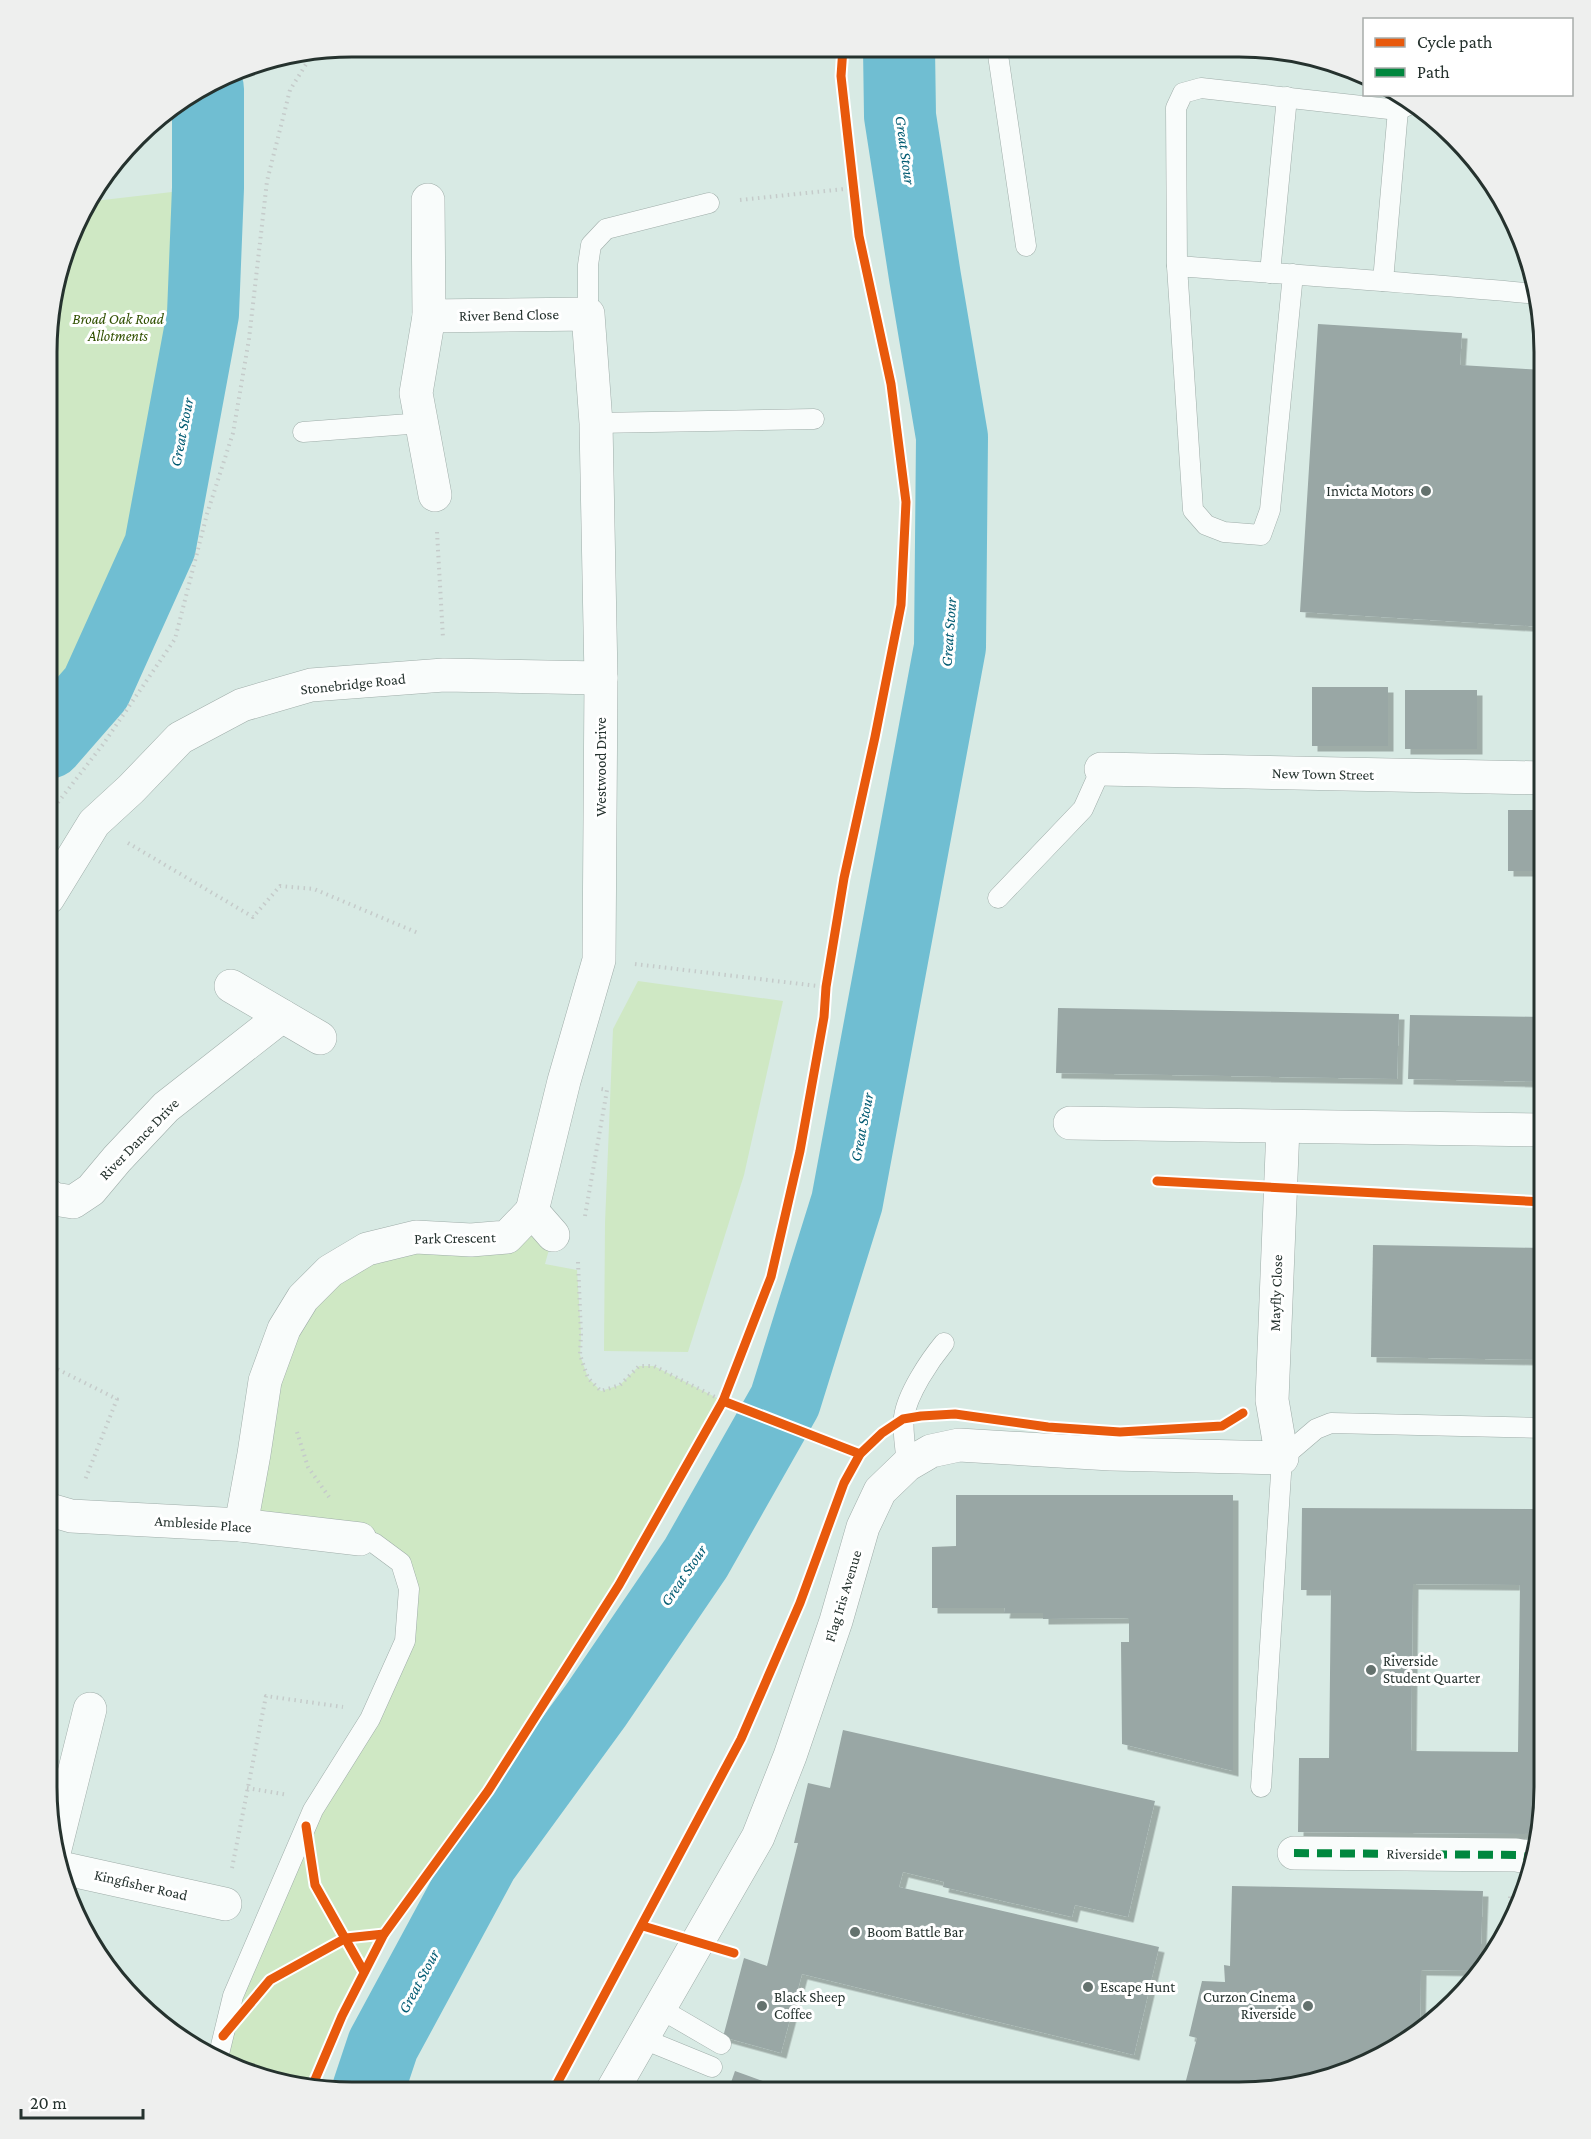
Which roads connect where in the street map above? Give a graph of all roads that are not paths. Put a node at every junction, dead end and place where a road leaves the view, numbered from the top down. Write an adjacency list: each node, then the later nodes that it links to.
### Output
1 (998, 57): 7 (lane)
2 (1287, 98): 3 (lane); 8 (lane); 9 (lane)
3 (1401, 106)
4 (1405, 108): 11 (lane)
5 (428, 200): 14 (street)
6 (709, 203): 13 (lane)
7 (1026, 246)
8 (1177, 266): 9 (lane); 10 (lane)
9 (1270, 273): 10 (lane)
10 (1293, 274): 11 (lane)
11 (1383, 281): 12 (lane)
12 (1528, 293)
13 (588, 314): 14 (street, River Bend Close); 17 (street, Westwood Drive)
14 (429, 316): 16 (street)
15 (814, 419): 17 (lane)
16 (422, 423): 18 (lane); 19 (street)
17 (596, 423): 20 (street, Westwood Drive)
18 (303, 432)
19 (435, 495)
20 (601, 678): 23 (street, Stonebridge Road); 32 (street, Westwood Drive)
21 (1101, 769): 22 (street, New Town Street); 24 (lane)
22 (1534, 778)
23 (57, 883)
24 (998, 898)
25 (231, 986): 26 (street)
26 (282, 1016): 27 (street); 31 (street, River Dance Drive)
27 (320, 1038)
28 (1070, 1123): 29 (street)
29 (1283, 1127): 30 (street); 35 (street, Mayfly Close)
30 (1534, 1130)
31 (57, 1199)
32 (556, 1224): 38 (street, Park Crescent)
33 (944, 1343): 36 (lane)
34 (1534, 1428): 35 (lane)
35 (1282, 1458): 36 (street, Flag Iris Avenue); 41 (lane)
36 (907, 1465): 47 (street, Flag Iris Avenue)
37 (59, 1513): 38 (street, Ambleside Place)
38 (241, 1525): 39 (street, Ambleside Place)
39 (350, 1537): 50 (lane)
40 (90, 1709): 42 (street)
41 (1261, 1787)
42 (60, 1827)
43 (1294, 1853): 44 (street, Riverside)
44 (1525, 1857)
45 (69, 1870): 46 (street, Kingfisher Road)
46 (225, 1904)
47 (658, 2008): 48 (street, Flag Iris Avenue); 49 (lane)
48 (641, 2038): 51 (lane); 52 (street, Flag Iris Avenue)
49 (721, 2044)
50 (220, 2051)
51 (712, 2067)
52 (618, 2082)

